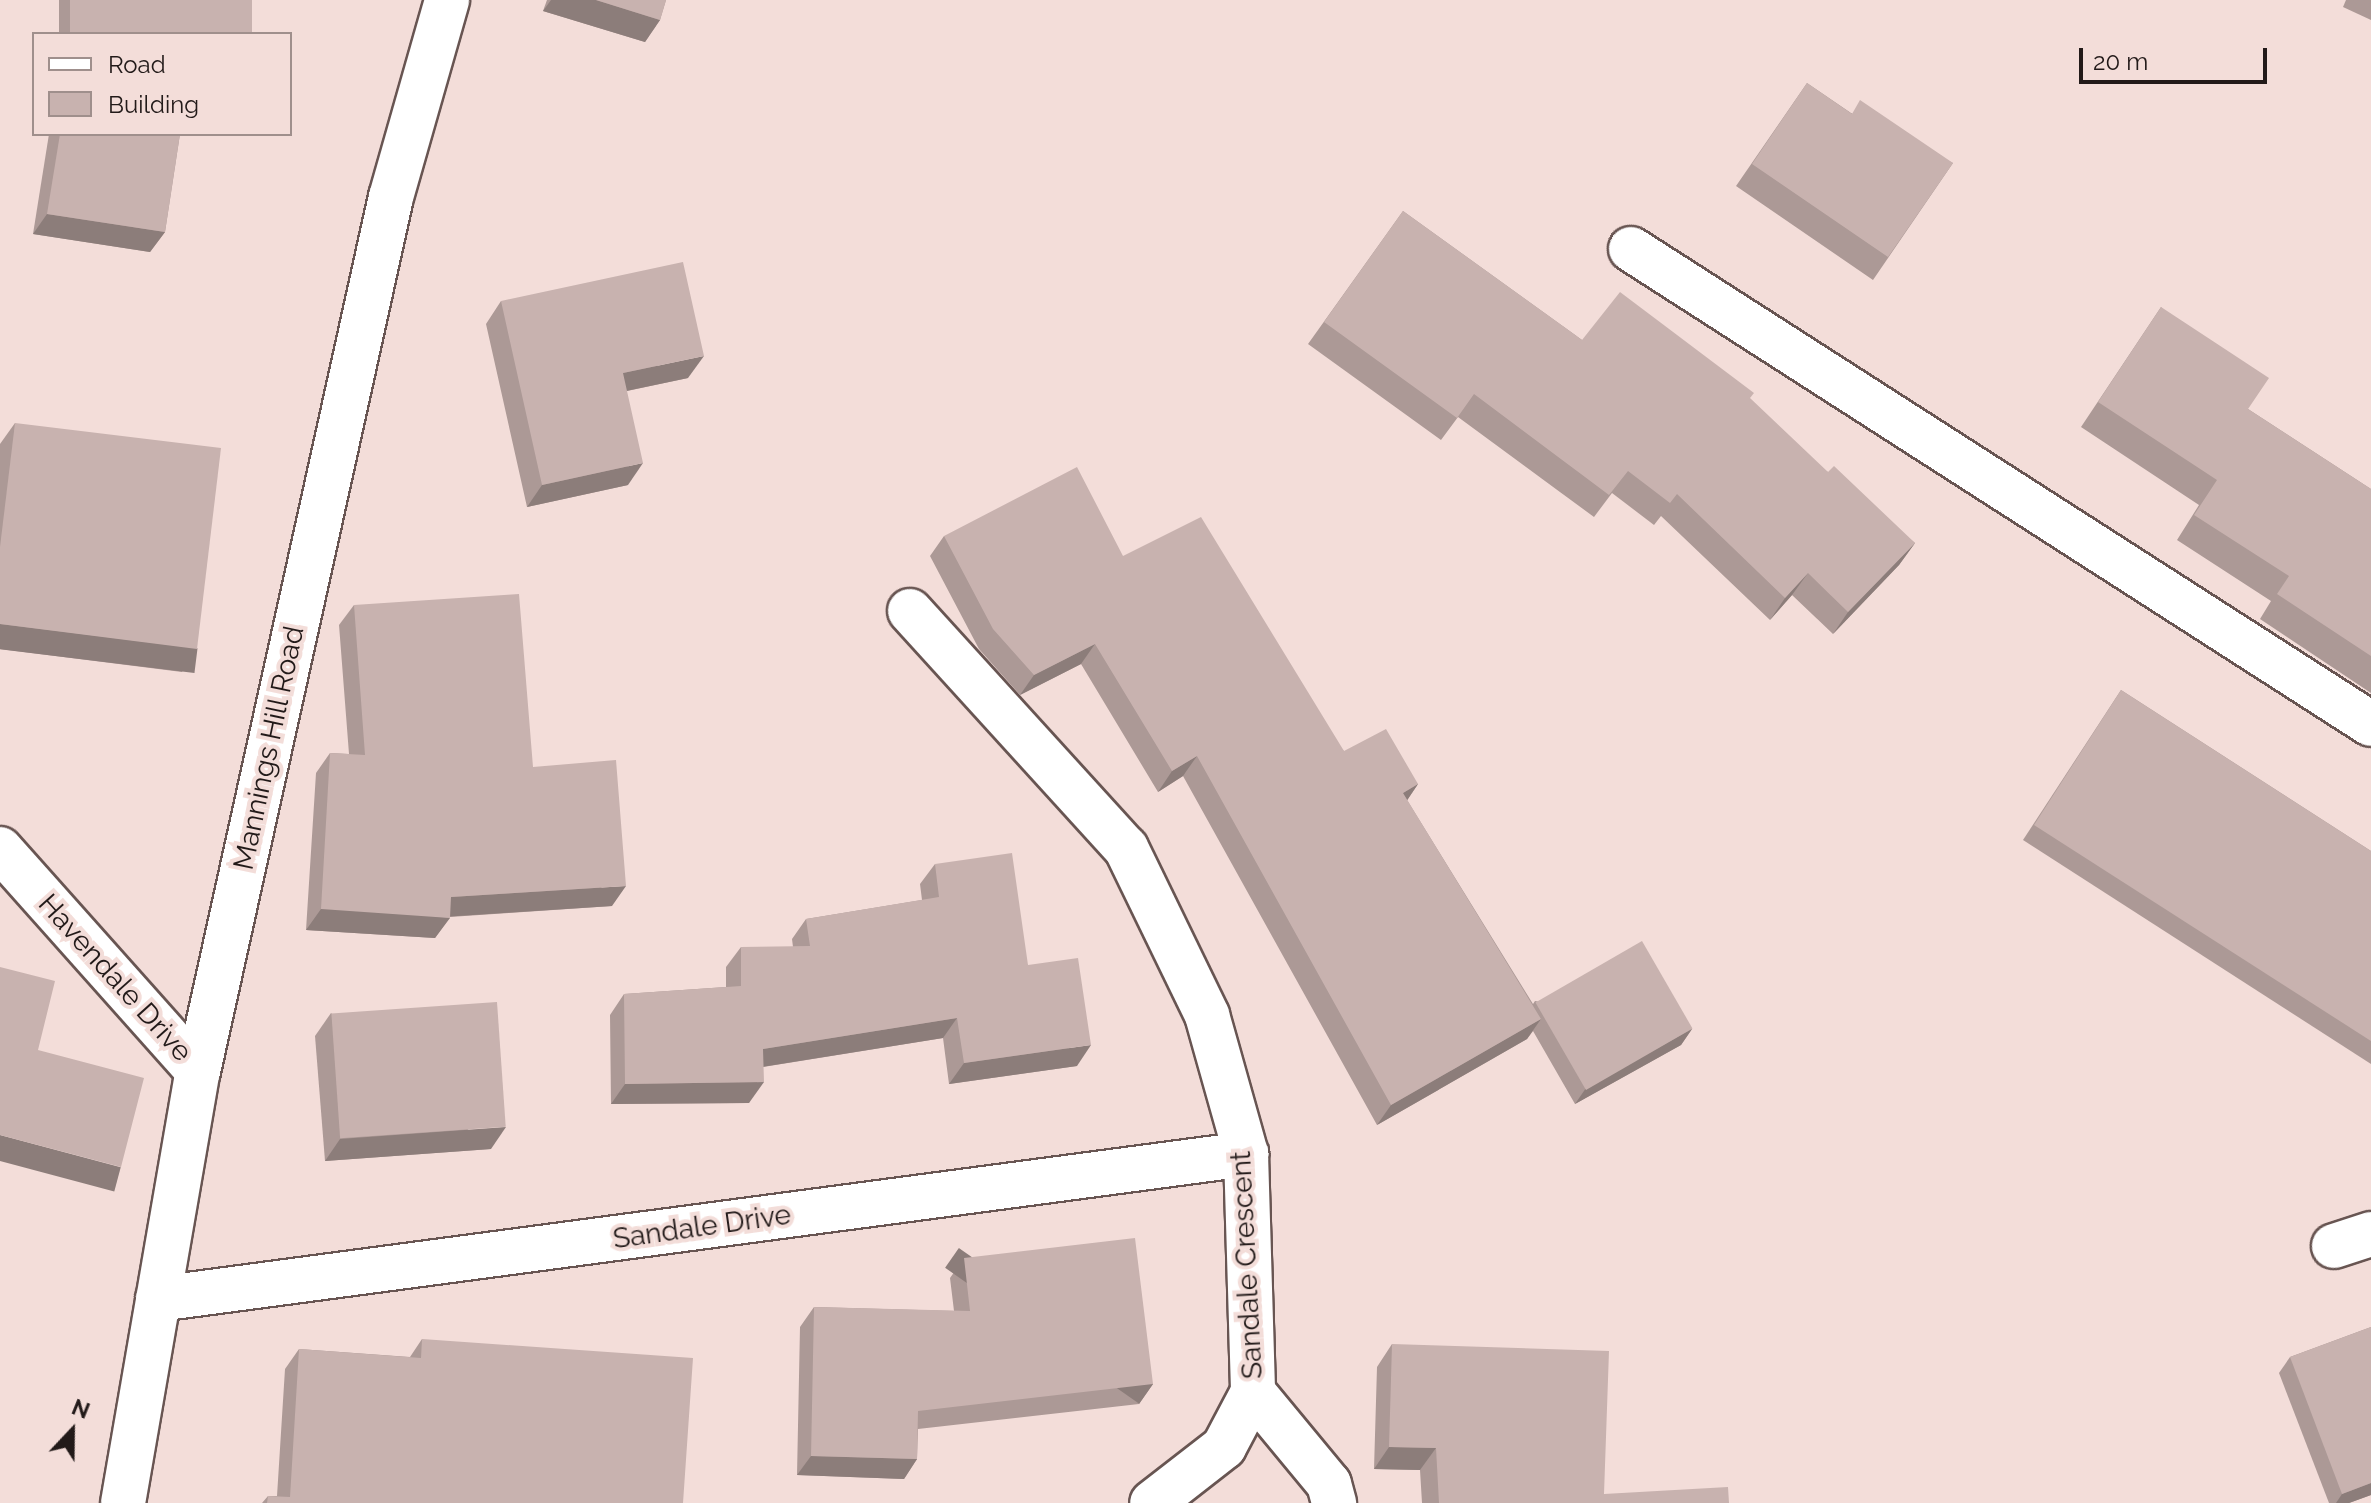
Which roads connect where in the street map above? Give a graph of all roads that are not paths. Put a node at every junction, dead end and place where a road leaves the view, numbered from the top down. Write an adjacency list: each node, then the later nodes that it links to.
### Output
1 (447, 0): 6 (street, Mannings Hill Road)
2 (1631, 249): 4 (street)
3 (910, 611): 7 (street, Sandale Crescent)
4 (2371, 724)
5 (0, 849): 6 (street, Havendale Drive)
6 (198, 1071): 8 (street, Mannings Hill Road)
7 (1246, 1154): 8 (street, Sandale Drive); 9 (street, Sandale Crescent)
8 (158, 1299): 10 (street, Mannings Hill Road)
9 (1253, 1392): 11 (street, Sandale Crescent); 12 (street)
10 (123, 1503)
11 (1152, 1503)
12 (1334, 1503)

